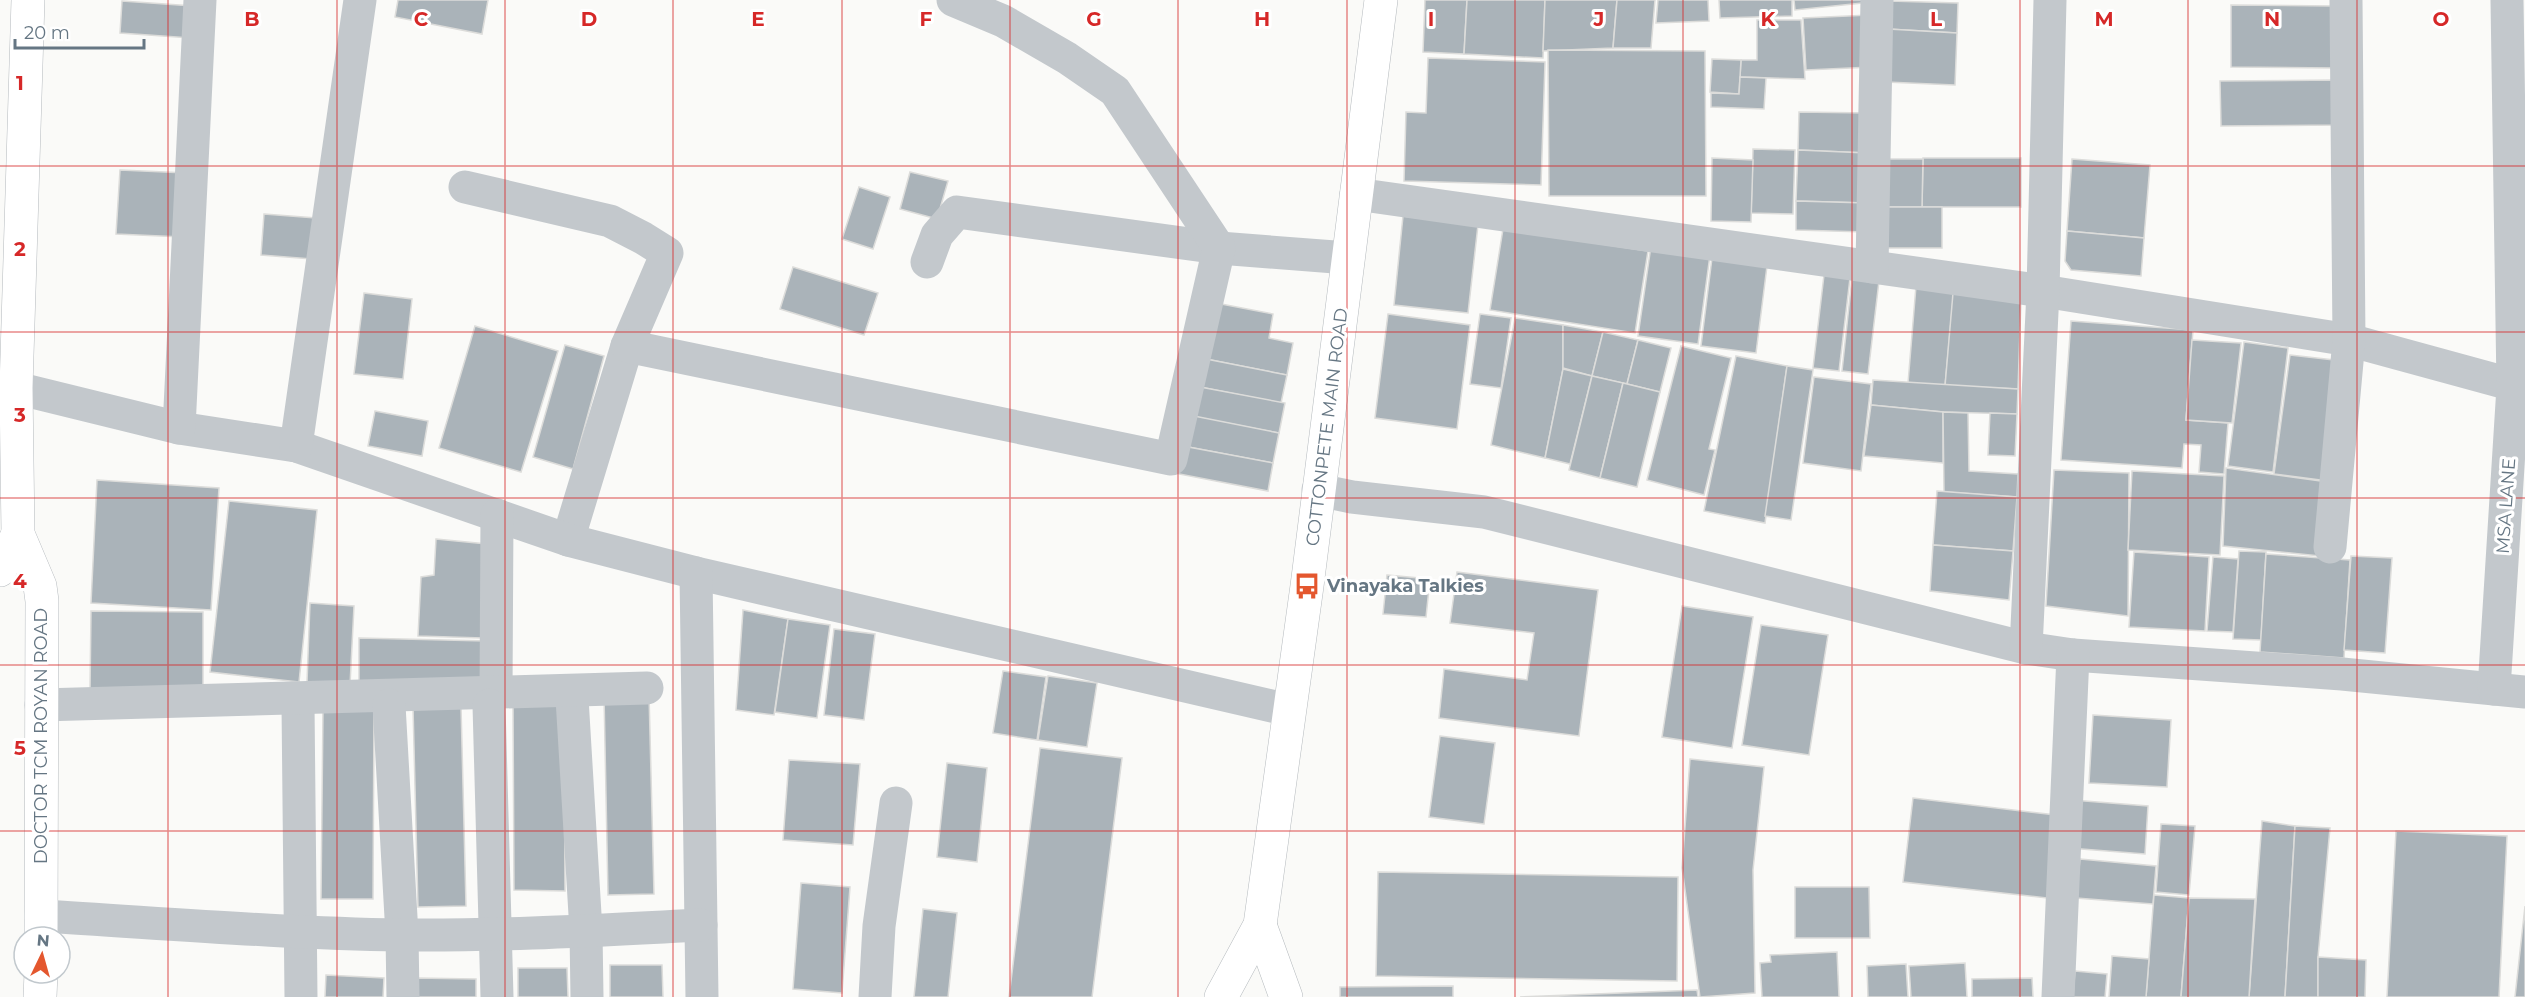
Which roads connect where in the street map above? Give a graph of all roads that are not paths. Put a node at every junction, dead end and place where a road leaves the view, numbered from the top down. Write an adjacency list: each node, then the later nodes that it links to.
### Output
1 (28, 0): 19 (main road, DOCTOR TCM ROYAN ROAD)
2 (200, 0): 21 (street)
3 (360, 0): 22 (street)
4 (953, 0): 12 (street)
5 (1381, 0): 11 (main road, COTTONPETE MAIN ROAD)
6 (1878, 0): 15 (street)
7 (2050, 0): 16 (street)
8 (2346, 0): 17 (street)
9 (2507, 0): 20 (street, MSA LANE)
10 (465, 187): 18 (street)
11 (1356, 194): 13 (main road, COTTONPETE MAIN ROAD); 15 (street)
12 (1218, 248): 13 (street); 14 (street); 18 (street)
13 (1348, 258): 23 (main road, COTTONPETE MAIN ROAD)
14 (927, 262)
15 (1872, 267): 16 (street)
16 (2043, 291): 17 (street); 30 (street)
17 (2349, 340): 20 (street); 27 (street)
18 (627, 346): 26 (street)
19 (8, 386): 21 (street); 25 (main road, DOCTOR TCM ROYAN ROAD)
20 (2519, 388): 33 (street, MSA LANE)
21 (179, 428): 22 (street)
22 (296, 446): 24 (street)
23 (1318, 490): 30 (street); 39 (main road, COTTONPETE MAIN ROAD)
24 (497, 515): 26 (street); 34 (street)
25 (9, 535): 28 (main road); 37 (main road, DOCTOR TCM ROYAN ROAD)
26 (568, 540): 29 (street)
27 (2330, 547)
28 (0, 570)
29 (696, 573): 39 (street); 42 (street)
30 (2026, 648): 31 (street)
31 (2073, 656): 33 (street); 57 (street)
32 (647, 688): 34 (street)
33 (2510, 691)
34 (492, 698): 37 (street); 47 (street)
35 (572, 698): 45 (street)
36 (298, 704): 46 (street)
37 (40, 705): 41 (main road, DOCTOR TCM ROYAN ROAD)
38 (389, 705): 48 (street)
39 (1289, 710): 43 (main road, COTTONPETE MAIN ROAD)
40 (896, 803): 54 (street)
41 (41, 925)
42 (701, 925): 45 (street); 53 (street)
43 (1260, 925): 55 (main road, COTTONPETE MAIN ROAD); 56 (main road, COTTONPETE MAIN ROAD)
44 (72, 928): 46 (street)
45 (586, 931): 47 (street); 52 (street)
46 (300, 932): 48 (street); 49 (street)
47 (496, 933): 48 (street); 51 (street)
48 (402, 935): 50 (street)
49 (300, 997)
50 (403, 997)
51 (497, 997)
52 (587, 997)
53 (702, 997)
54 (875, 997)
55 (1221, 997)
56 (1286, 997)
57 (2058, 997)

